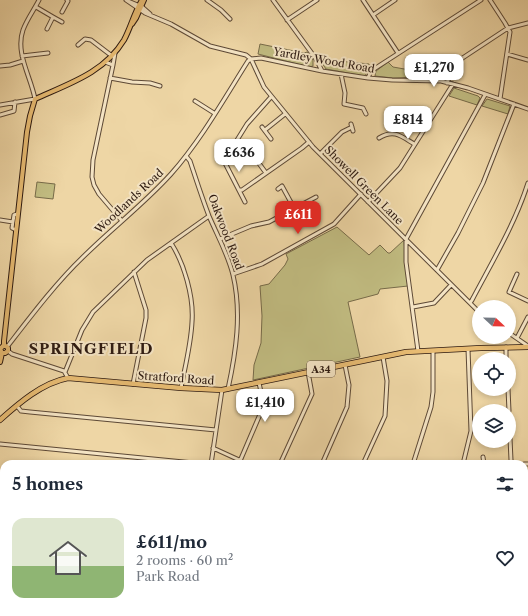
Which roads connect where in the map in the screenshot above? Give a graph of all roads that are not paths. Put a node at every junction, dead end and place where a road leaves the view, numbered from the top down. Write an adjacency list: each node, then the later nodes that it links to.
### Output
1 (39, 0): 12 (street)
2 (67, 0): 14 (street)
3 (126, 0): 13 (street, Yardley Wood Road)
4 (143, 0): 13 (main road)
5 (207, 0): 17 (street)
6 (273, 0): 18 (street)
7 (317, 0): 18 (street)
8 (363, 0): 15 (street)
9 (395, 0): 15 (street)
10 (481, 0): 27 (street)
11 (490, 0): 21 (street)
12 (36, 7): 16 (street); 30 (street)
13 (139, 8): 28 (main road); 31 (street, Yardley Wood Road)
14 (62, 12)
15 (373, 15): 27 (street)
16 (53, 17): 19 (street); 22 (street)
17 (230, 19)
18 (287, 20): 37 (street)
19 (62, 22)
20 (528, 23): 21 (street)
21 (508, 28): 29 (street); 41 (street)
22 (47, 29)
23 (78, 45): 28 (street)
24 (41, 48): 25 (street)
25 (43, 53): 26 (street); 30 (street)
26 (48, 53)
27 (398, 53): 40 (street)
28 (113, 54): 34 (main road); 35 (street)
29 (507, 54): 32 (street); 47 (street)
30 (22, 56): 33 (street)
31 (251, 59): 37 (street, Yardley Wood Road); 45 (street, Showell Green Lane); 53 (street, Woodlands Road)
32 (528, 60)
33 (24, 61): 36 (street); 46 (street)
34 (105, 62): 35 (street); 46 (main road)
35 (113, 65): 39 (street)
36 (0, 66)
37 (322, 71): 38 (street, Yardley Wood Road)
38 (341, 74): 40 (street, Yardley Wood Road); 55 (street)
39 (110, 78): 43 (street); 79 (street)
40 (368, 78): 41 (street, Yardley Wood Road)
41 (447, 82): 42 (street, Yardley Wood Road)
42 (453, 84): 44 (street, Yardley Wood Road); 63 (street)
43 (160, 86)
44 (485, 94): 47 (street, Yardley Wood Road); 83 (street)
45 (271, 97): 54 (street, Showell Green Lane); 70 (street)
46 (35, 99): 49 (street); 76 (main road)
47 (500, 99): 50 (street, Yardley Wood Road)
48 (195, 101): 53 (street)
49 (15, 102): 51 (street); 56 (street)
50 (514, 104): 52 (street, Yardley Wood Road); 87 (street)
51 (0, 105)
52 (528, 109)
53 (214, 113): 65 (street, Woodlands Road)
54 (285, 114): 59 (street); 62 (street, Showell Green Lane)
55 (366, 114)
56 (0, 115)
57 (262, 127): 59 (street)
58 (352, 127): 64 (street)
59 (265, 130): 61 (street)
60 (379, 138): 63 (street)
61 (271, 139)
62 (309, 142): 64 (street, Showell Green Lane); 67 (street)
63 (414, 144): 74 (street)
64 (320, 154): 71 (street, Showell Green Lane)
65 (186, 156): 77 (street, Oakwood Road); 79 (street, Woodlands Road)
66 (255, 158): 67 (street)
67 (266, 173): 70 (street)
68 (528, 183): 93 (street)
69 (278, 189): 75 (street)
70 (239, 190): 73 (street)
71 (361, 194): 74 (street, Showell Green Lane); 89 (street)
72 (316, 197): 75 (street)
73 (245, 202)
74 (368, 202): 83 (street, Showell Green Lane)
75 (294, 208): 82 (street)
76 (17, 214): 80 (street); 81 (main road)
77 (209, 216): 82 (street, Oakwood Road); 84 (street)
78 (0, 220): 80 (street)
79 (122, 221): 99 (street, Woodlands Road)
80 (13, 222): 81 (street)
81 (16, 230): 99 (main road)
82 (220, 239): 89 (street, Oakwood Road)
83 (406, 239): 85 (street, Showell Green Lane); 86 (street)
84 (171, 243): 88 (street); 113 (street)
85 (412, 246): 86 (street); 87 (street, Showell Green Lane)
86 (406, 249): 94 (street)
87 (437, 270): 91 (street, Showell Green Lane)
88 (134, 272): 108 (street); 112 (street)
89 (233, 274): 114 (street, Oakwood Road)
90 (517, 274): 92 (street)
91 (451, 285): 93 (street, Showell Green Lane); 94 (street)
92 (528, 301)
93 (470, 303)
94 (413, 307): 102 (street)
95 (528, 317): 96 (street)
96 (517, 338): 97 (street)
97 (528, 346): 98 (highway, Stratford Road / A34)
98 (506, 347): 100 (highway, Stratford Road / A34); 104 (street)
99 (6, 348): 101 (main road); 101 (main road); 108 (street)
100 (468, 349): 103 (highway, Stratford Road / A34); 130 (street)
101 (1, 351): 106 (main road)
102 (418, 351): 103 (highway, Stratford Road / A34); 105 (highway, Stratford Road / A34)
103 (433, 351): 129 (street)
104 (506, 352)
105 (383, 357): 107 (highway, Stratford Road / A34); 128 (street)
106 (0, 362)
107 (345, 365): 109 (highway, Stratford Road / A34); 127 (street)
108 (65, 372): 110 (street)
109 (308, 372): 111 (highway, Stratford Road / A34); 126 (street)
110 (68, 378): 112 (highway, Stratford Road / A34); 116 (highway, Stratford Road / A34)
111 (259, 383): 114 (highway, Stratford Road / A34); 125 (street)
112 (133, 384): 113 (highway, Stratford Road / A34)
113 (181, 388): 115 (highway, Stratford Road / A34)
114 (228, 389): 115 (highway, Stratford Road / A34)
115 (222, 390): 118 (street)
116 (17, 406): 117 (highway, Stratford Road / A34); 118 (street)
117 (0, 420)
118 (216, 430): 120 (street)
119 (0, 444): 123 (street)
120 (213, 448): 124 (street); 125 (street)
121 (510, 448): 132 (street)
122 (483, 457): 131 (street)
123 (163, 460)
124 (212, 460)
125 (240, 460)
126 (282, 460)
127 (324, 460)
128 (365, 460)
129 (414, 460)
130 (464, 460)
131 (483, 460)
132 (511, 460)

